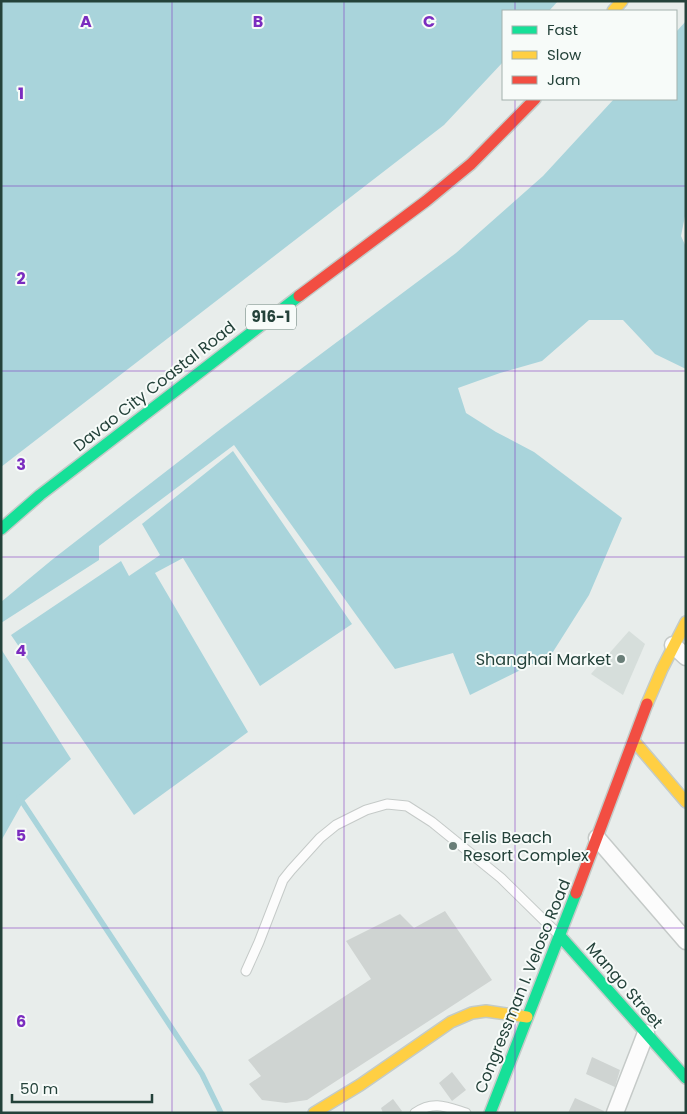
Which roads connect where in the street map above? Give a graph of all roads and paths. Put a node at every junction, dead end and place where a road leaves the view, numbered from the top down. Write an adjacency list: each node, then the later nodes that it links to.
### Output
1 (534, 100): 2 (main road, Davao City Coastal Road / 916-1)
2 (1, 529)
3 (686, 622): 4 (main road, Congressman I. Veloso Road)
4 (673, 645): 5 (street); 6 (main road, Congressman I. Veloso Road)
5 (686, 657)
6 (634, 741): 7 (main road); 8 (main road, Congressman I. Veloso Road)
7 (686, 802)
8 (597, 838): 9 (main road, Congressman I. Veloso Road); 10 (street)
9 (560, 936): 11 (lane); 12 (main road, Congressman I. Veloso Road); 13 (main road, Mango Street)
10 (686, 941)
11 (246, 970)
12 (527, 1017): 15 (main road); 18 (main road, Congressman I. Veloso Road)
13 (646, 1033): 14 (main road, Mango Street); 19 (street)
14 (686, 1078)
15 (314, 1113)
16 (415, 1113): 17 (lane)
17 (466, 1113)
18 (490, 1113)
19 (615, 1113)

